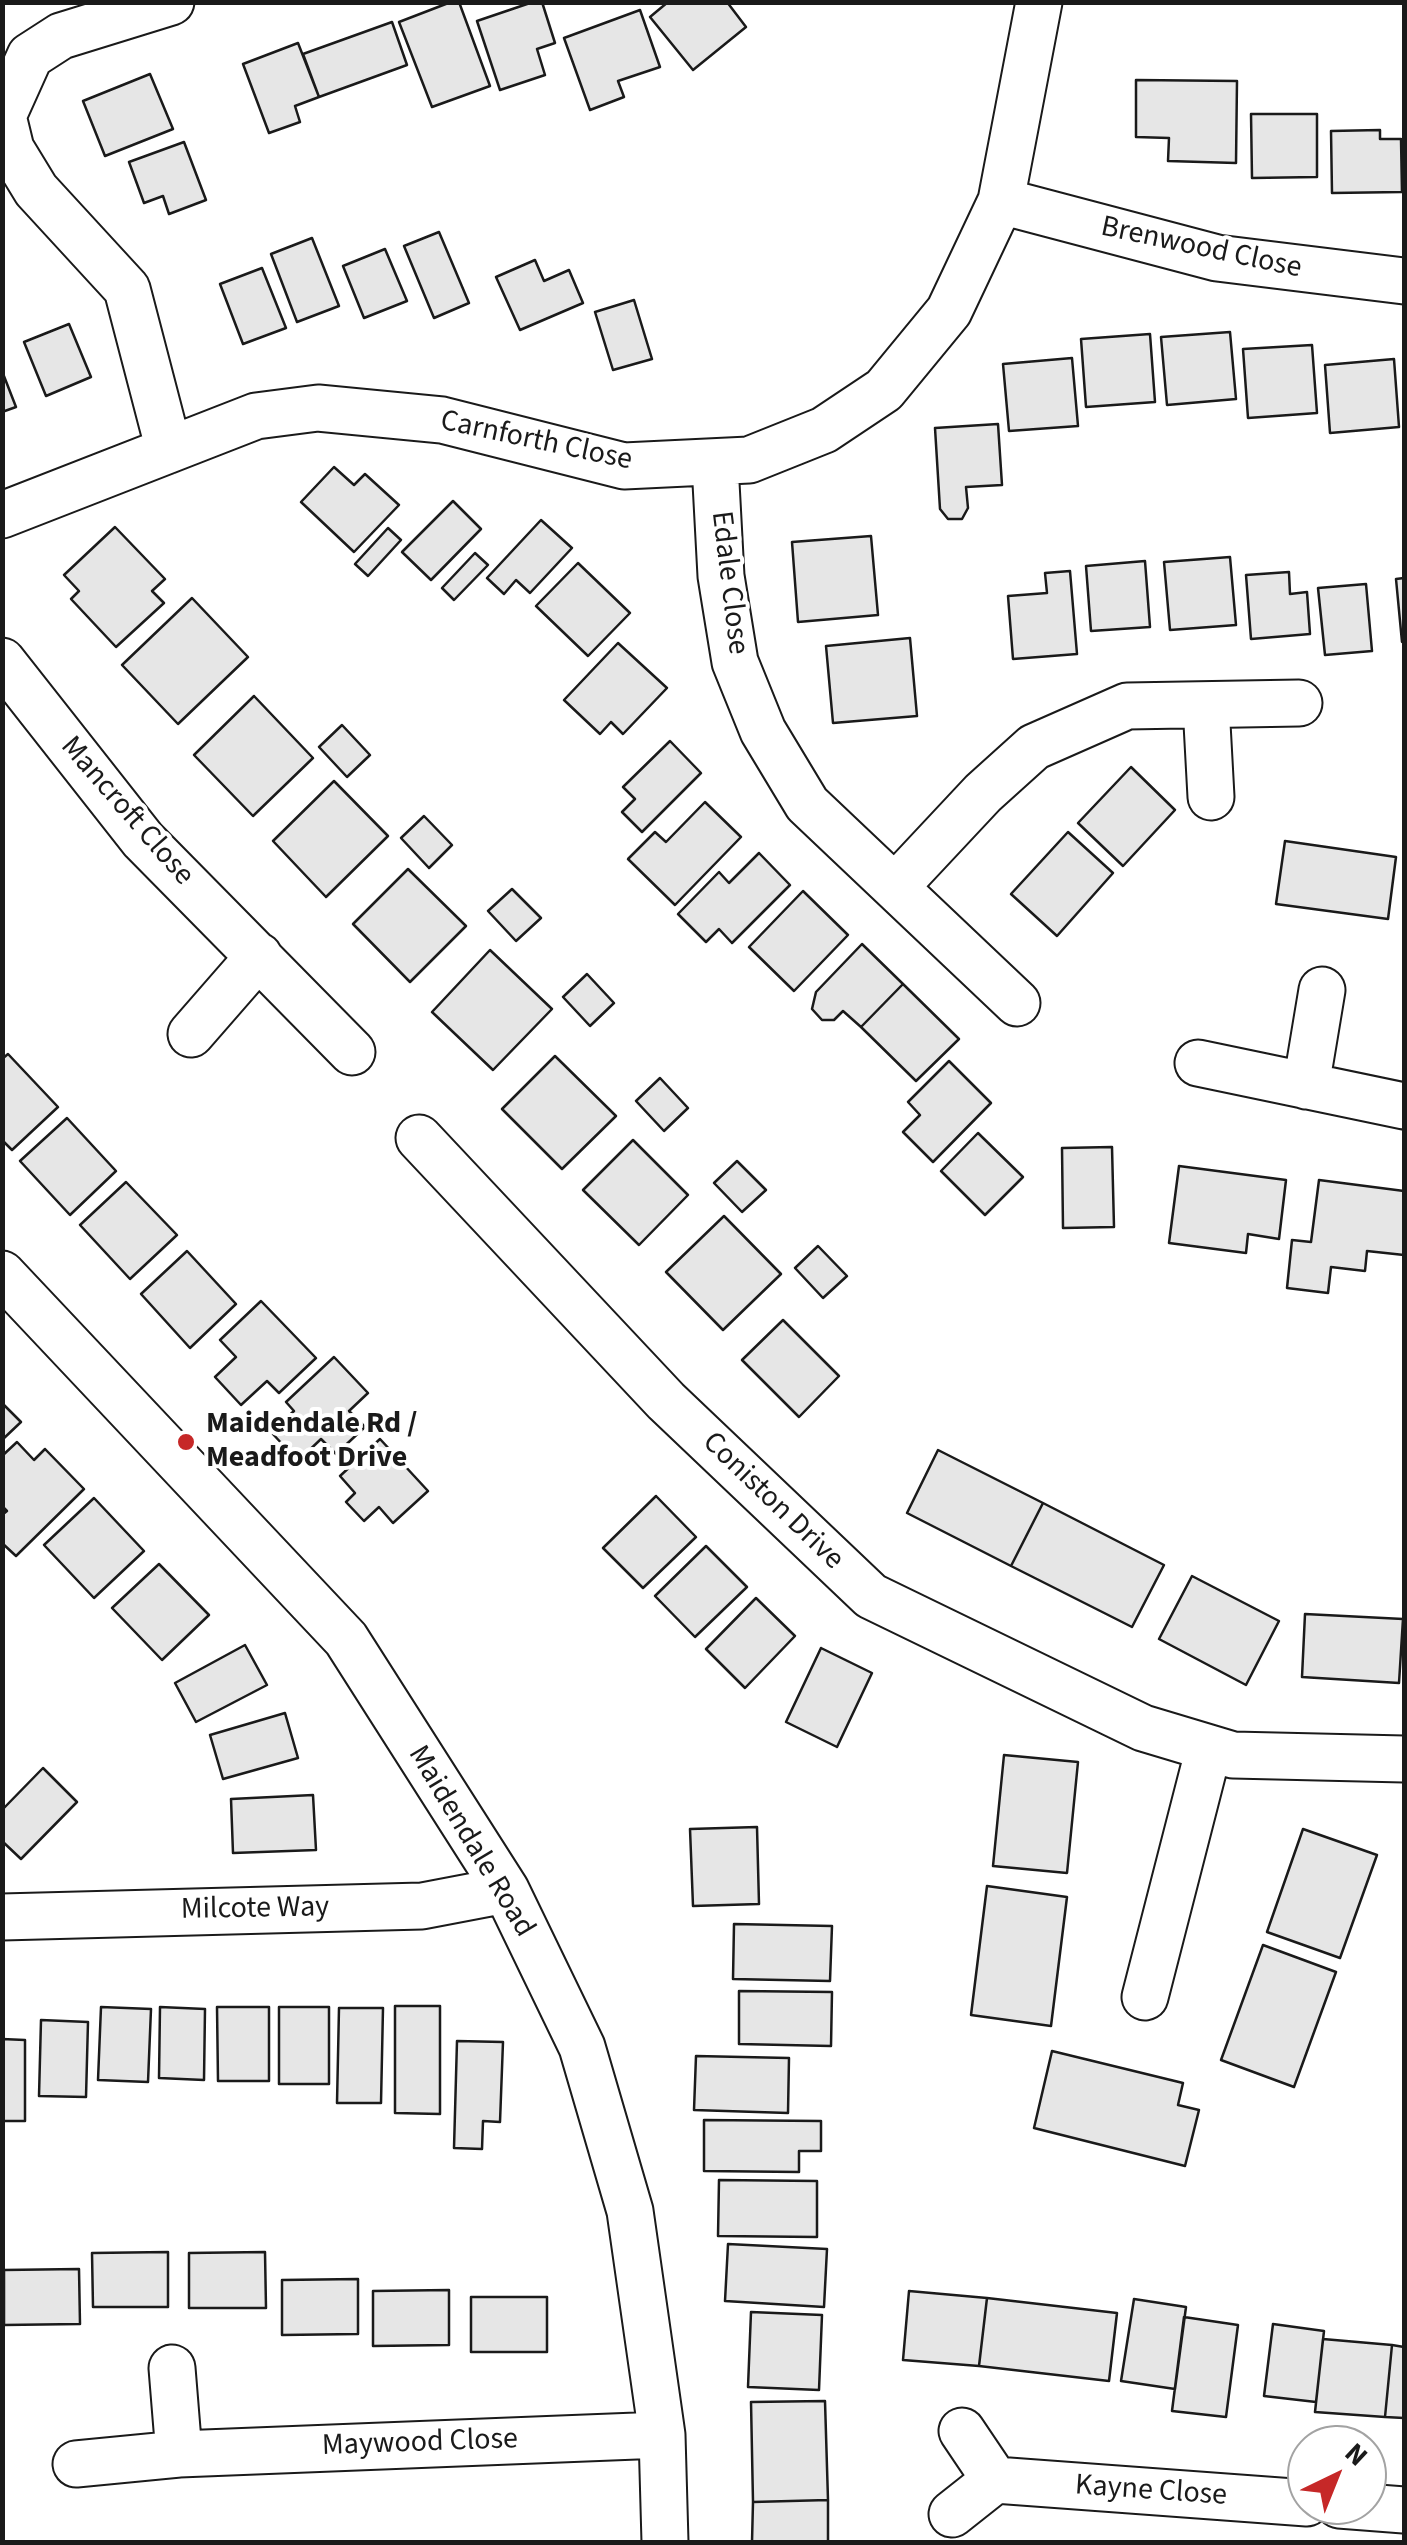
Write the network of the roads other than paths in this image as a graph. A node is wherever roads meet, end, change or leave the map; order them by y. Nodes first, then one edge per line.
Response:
1 (171, 2) edge
2 (1039, 2) edge
3 (3, 116) edge
4 (1001, 201) junction
5 (1404, 281) edge
6 (169, 450) junction
7 (715, 464) junction
8 (2, 515) edge
9 (2, 661) edge
10 (1299, 703) dead end
11 (1206, 705) junction
12 (1211, 798) dead end
13 (895, 887) junction
14 (258, 956) junction
15 (1322, 990) dead end
16 (1017, 1003) dead end
17 (192, 1034) dead end
18 (352, 1052) dead end
19 (1198, 1063) dead end
20 (1306, 1086) junction
21 (1404, 1106) edge
22 (420, 1138) dead end
23 (2, 1274) edge
24 (1209, 1748) junction
25 (1404, 1758) edge
26 (506, 1890) junction
27 (2, 1917) edge
28 (1145, 1997) dead end
29 (172, 2368) dead end
30 (962, 2431) dead end
31 (662, 2435) junction
32 (179, 2454) junction
33 (76, 2464) dead end
34 (995, 2480) junction
35 (1287, 2502) edge
36 (952, 2514) dead end
37 (664, 2542) edge

1 - 3 street
2 - 4 street, Carnforth Close
3 - 6 street
4 - 5 street, Brenwood Close
4 - 7 street, Carnforth Close
6 - 7 street, Carnforth Close
6 - 8 street, Carnforth Close
7 - 13 street, Edale Close
9 - 14 street, Mancroft Close
10 - 11 street
11 - 12 street
11 - 13 street
13 - 16 street, Edale Close
14 - 17 street
14 - 18 street, Mancroft Close
15 - 20 street
19 - 20 street
20 - 21 street
22 - 24 street, Coniston Drive
23 - 26 street, Maidendale Road
24 - 25 street, Coniston Drive
24 - 28 street
26 - 27 street, Milcote Way
26 - 31 street, Maidendale Road
29 - 32 street
30 - 34 street
31 - 32 street, Maywood Close
31 - 37 street, Maidendale Road
32 - 33 street, Maywood Close
34 - 35 street, Kayne Close
34 - 36 street

